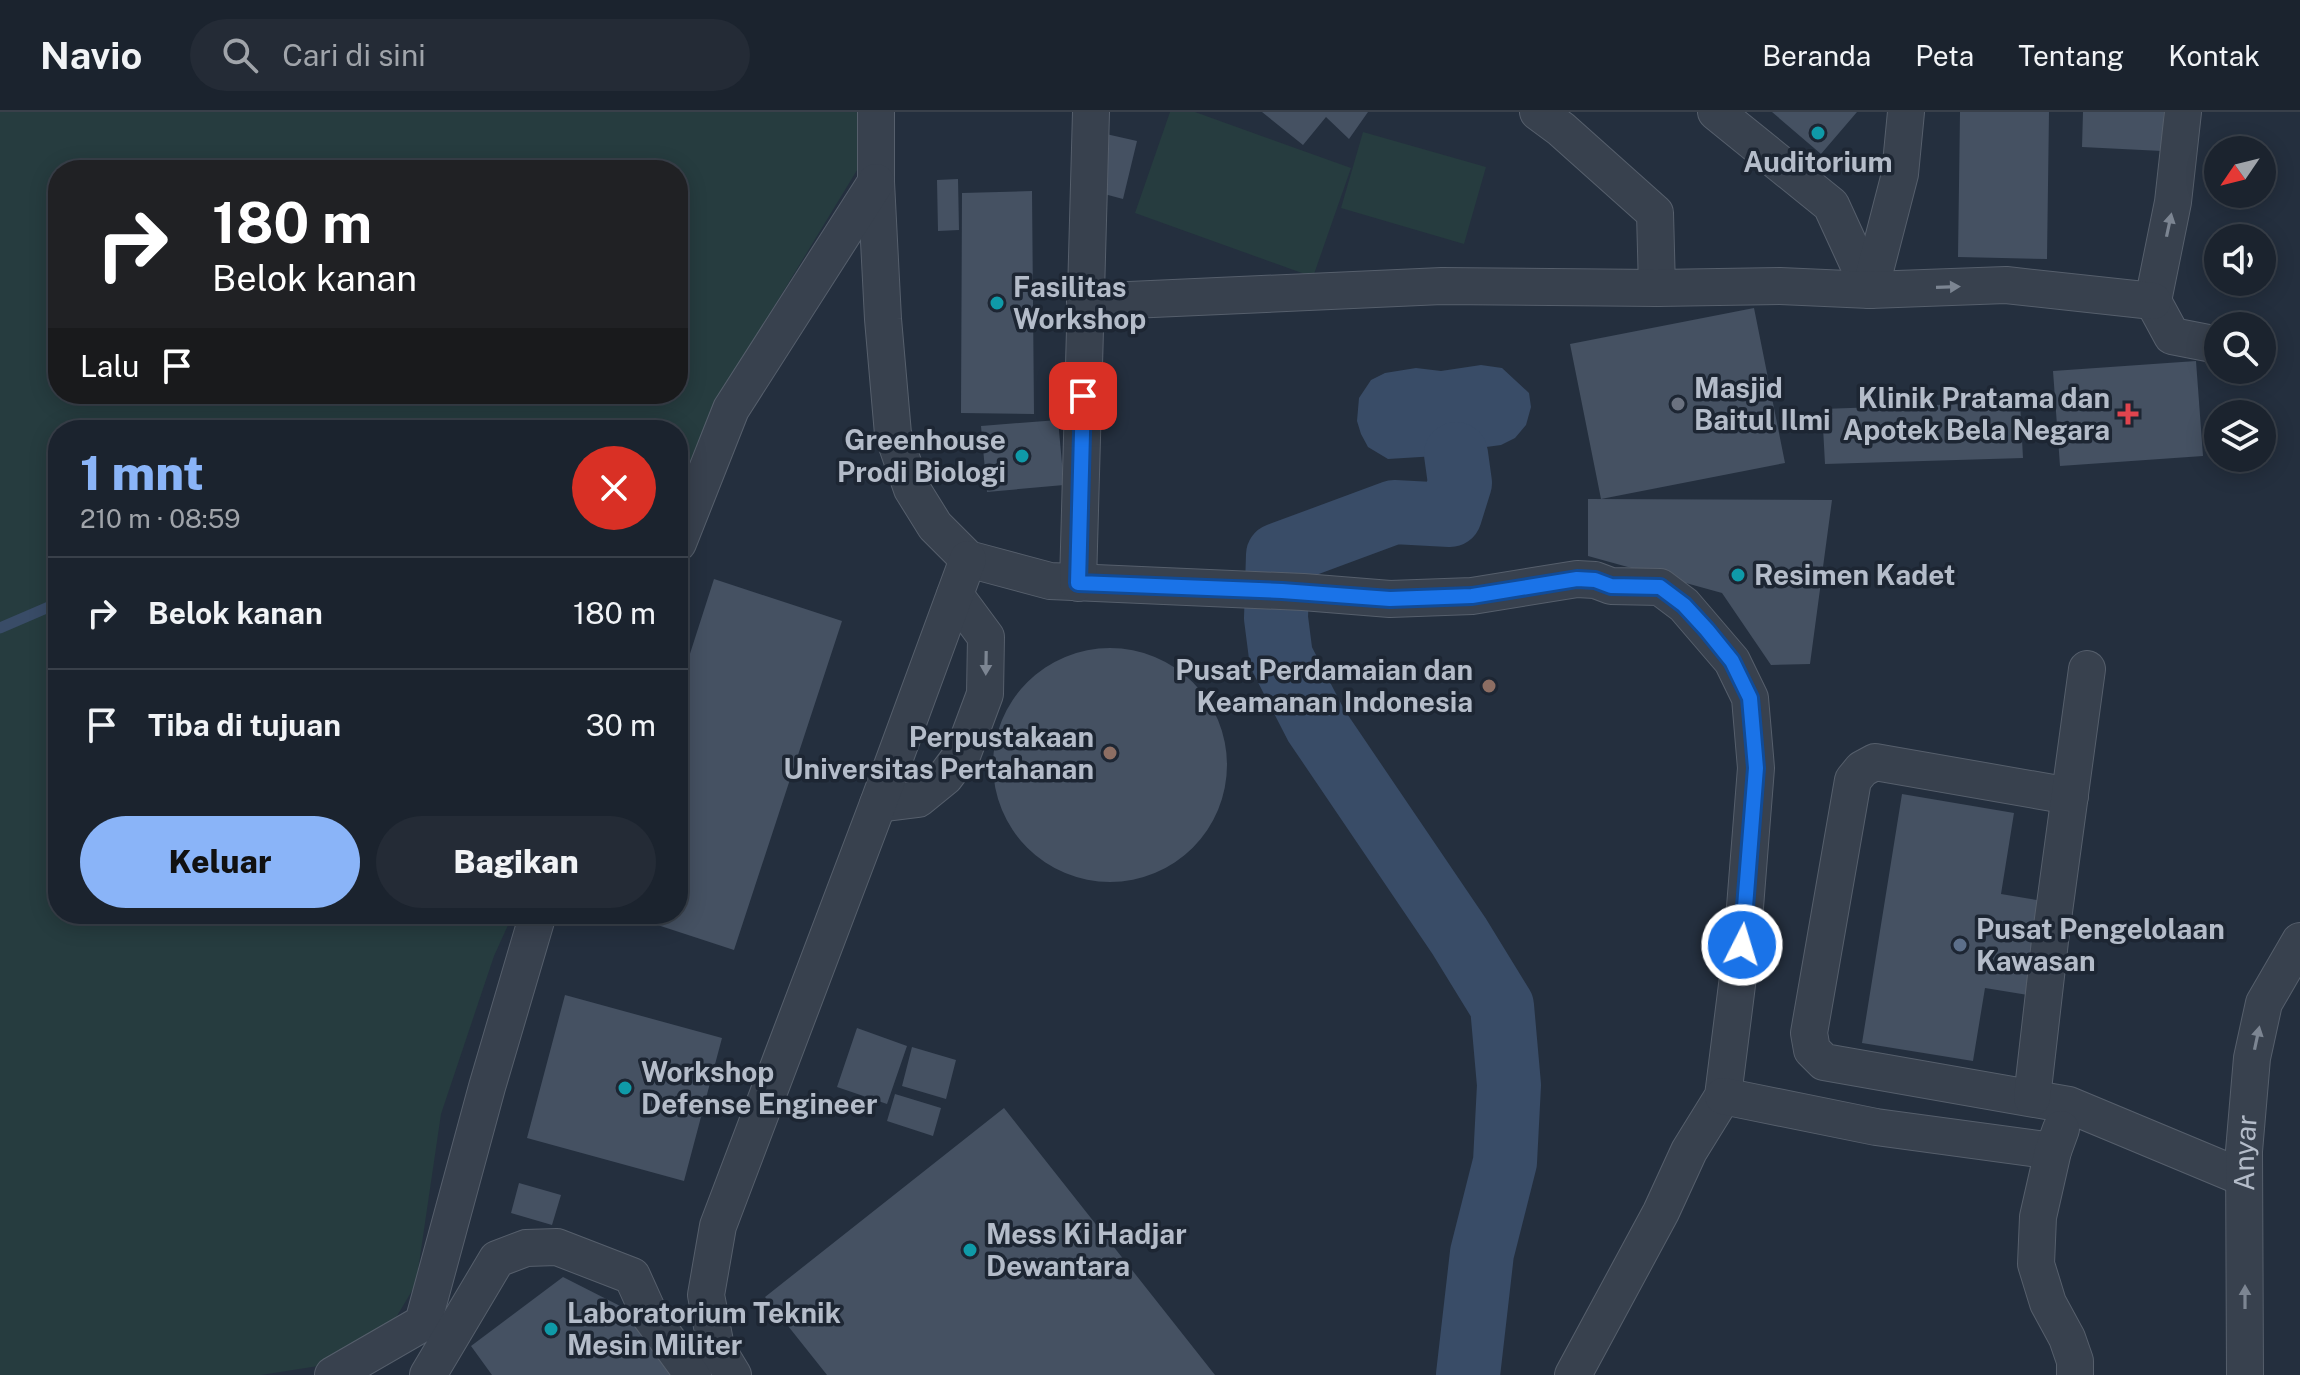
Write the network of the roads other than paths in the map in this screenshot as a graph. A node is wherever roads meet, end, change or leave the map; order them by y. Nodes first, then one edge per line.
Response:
1 (876, 112) edge
2 (1091, 112) edge
3 (1538, 112) edge
4 (1716, 112) edge
5 (1906, 112) edge
6 (2183, 112) edge
7 (876, 182) junction
8 (1657, 288) junction
9 (1870, 290) junction
10 (2153, 301) junction
11 (1085, 302) junction
12 (2204, 342) edge
13 (688, 518) edge
14 (968, 559) junction
15 (1078, 583) junction
16 (955, 595) junction
17 (2087, 669) dead end
18 (2070, 796) junction
19 (878, 804) junction
20 (535, 924) edge
21 (2300, 941) edge
22 (1723, 1096) junction
23 (2032, 1098) junction
24 (2069, 1105) junction
25 (2053, 1151) junction
26 (2244, 1178) junction
27 (333, 1375) edge
28 (428, 1375) edge
29 (693, 1375) edge
30 (733, 1375) edge
31 (1573, 1375) edge
32 (2075, 1375) edge
33 (2245, 1375) edge

1 - 7 street
2 - 11 street
3 - 8 street
4 - 9 street
5 - 9 street
10 -> 6 street
7 - 13 street
7 - 14 street
8 - 9 street
8 - 11 street
9 -> 10 street
10 - 12 street
11 - 15 street
14 - 15 street
14 - 16 street
15 - 22 street
16 - 19 street
16 -> 19 street
17 - 18 street
18 - 23 street
18 - 23 street
19 - 30 street
20 - 27 street
26 -> 21 street, Anyar
22 - 25 street
22 - 31 street
23 - 24 street
24 - 25 street
24 - 26 street
25 - 32 street
33 -> 26 street, Anyar
28 - 29 street

